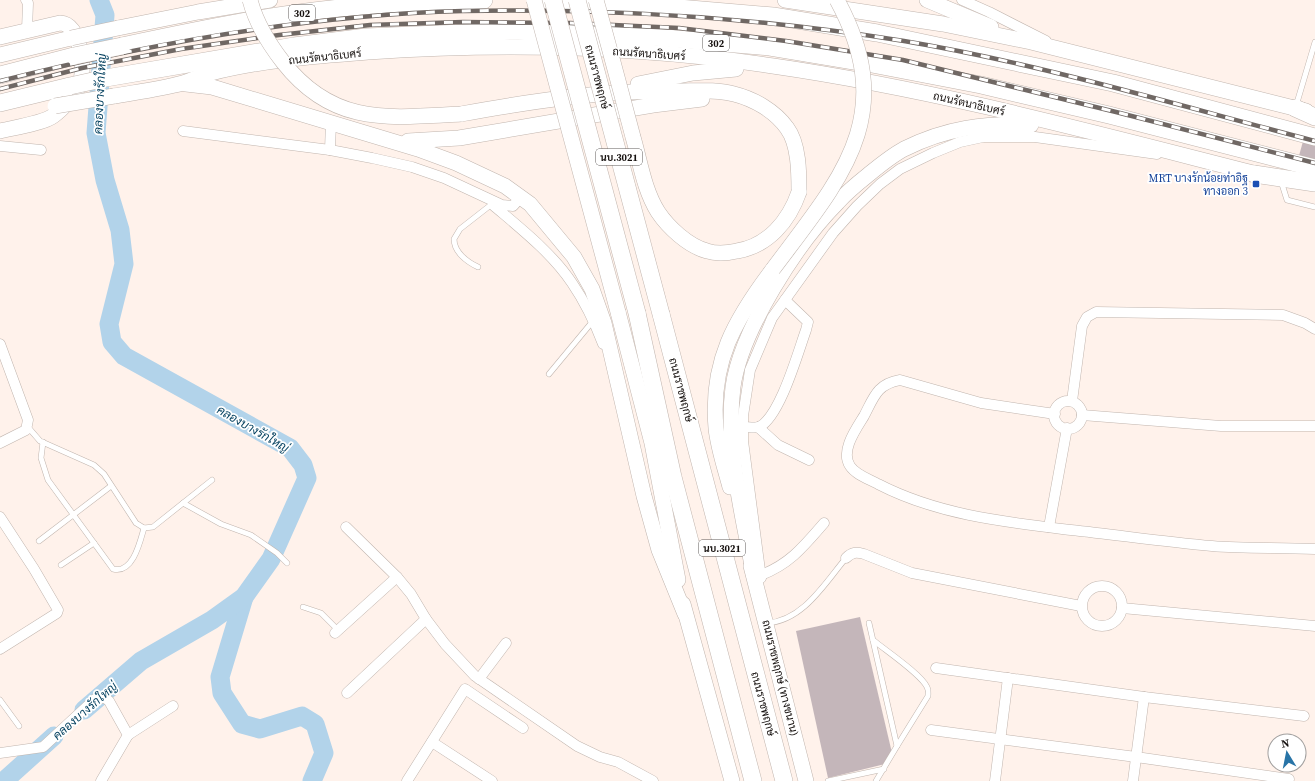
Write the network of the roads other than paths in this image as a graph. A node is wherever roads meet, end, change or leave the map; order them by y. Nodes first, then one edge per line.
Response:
1 (26, 0) edge
2 (195, 0) edge
3 (250, 0) edge
4 (270, 0) edge
5 (484, 0) edge
6 (534, 0) edge
7 (543, 0) edge
8 (553, 0) edge
9 (577, 0) edge
10 (596, 0) edge
11 (786, 0) edge
12 (837, 0) edge
13 (927, 0) edge
14 (962, 0) edge
15 (169, 18) junction
16 (27, 30) junction
17 (0, 37) edge
18 (1031, 42) junction
19 (1315, 42) edge
20 (1063, 50) junction
21 (0, 55) edge
22 (771, 66) junction
23 (0, 75) edge
24 (182, 83) junction
25 (569, 97) junction
26 (0, 103) edge
27 (757, 103) junction
28 (1295, 108) junction
29 (1315, 114) edge
30 (1315, 118) edge
31 (0, 122) edge
32 (331, 122) junction
33 (0, 131) edge
34 (183, 131) dead end
35 (1093, 132) junction
36 (1315, 137) edge
37 (397, 141) junction
38 (0, 146) edge
39 (41, 150) dead end
40 (330, 150) junction
41 (1196, 158) junction
42 (1315, 168) edge
43 (1254, 174) junction
44 (1281, 180) junction
45 (1315, 183) edge
46 (1315, 189) edge
47 (521, 197) junction
48 (489, 201) junction
49 (1315, 207) edge
50 (478, 267) dead end
51 (785, 300) junction
52 (594, 320) junction
53 (1315, 329) edge
54 (0, 344) edge
55 (549, 374) dead end
56 (620, 391) junction
57 (1072, 401) junction
58 (1055, 414) junction
59 (1082, 415) junction
60 (27, 426) junction
61 (1315, 426) edge
62 (743, 427) junction
63 (758, 427) junction
64 (1067, 428) junction
65 (43, 442) junction
66 (0, 443) edge
67 (809, 460) dead end
68 (212, 480) dead end
69 (111, 486) junction
70 (183, 503) junction
71 (74, 514) junction
72 (0, 517) edge
73 (824, 523) dead end
74 (346, 527) dead end
75 (1049, 527) junction
76 (144, 528) junction
77 (39, 541) dead end
78 (94, 543) junction
79 (1315, 549) edge
80 (846, 558) joint
81 (287, 563) dead end
82 (61, 565) dead end
83 (757, 575) junction
84 (397, 577) junction
85 (1081, 606) junction
86 (303, 607) dead end
87 (1122, 608) junction
88 (685, 614) junction
89 (426, 619) junction
90 (766, 623) junction
91 (869, 623) dead end
92 (1315, 626) edge
93 (336, 632) joint
94 (872, 640) junction
95 (506, 644) dead end
96 (0, 649) edge
97 (936, 668) dead end
98 (477, 678) junction
99 (1008, 678) junction
100 (465, 689) junction
101 (347, 693) dead end
102 (1144, 697) junction
103 (0, 700) edge
104 (173, 706) dead end
105 (1304, 716) dead end
106 (19, 726) dead end
107 (523, 728) dead end
108 (931, 730) dead end
109 (128, 735) junction
110 (1000, 740) junction
111 (432, 742) junction
112 (897, 746) junction
113 (2, 753) edge
114 (1136, 757) junction
115 (884, 769) junction
116 (1289, 779) dead end
117 (101, 781) edge
118 (407, 781) edge
119 (492, 781) edge
120 (653, 781) edge
121 (732, 781) edge
122 (753, 781) edge
123 (784, 781) edge
124 (806, 781) edge
125 (828, 781) edge
126 (876, 781) edge
127 (995, 781) edge
128 (1133, 781) edge

1 - 16 street
2 - 15 main road
3 - 25 main road, bridge
4 - 15 main road
5 - 23 main road, 302, bridge
6 - 88 main road, bridge
7 - 36 main road
8 - 122 main road, ถนนราชพฤกษ์ / นบ.3021, bridge
9 - 123 main road, ถนนราชพฤกษ์ / นบ.3021, bridge
10 - 27 main road, bridge
11 - 18 main road
12 - 83 main road, bridge
13 - 18 main road
14 - 20 street
15 - 21 main road, bridge
16 - 17 main road
16 - 33 main road
18 - 20 main road
19 - 28 lane
20 - 28 main road
22 - 24 main road, ถนนรัตนาธิเบศร์ / 302
22 - 25 main road
22 - 35 main road, ถนนรัตนาธิเบศร์ / 302
24 - 31 main road, ถนนรัตนาธิเบศร์ / 302, bridge
24 - 32 main road
25 - 27 main road
26 - 42 main road, ถนนรัตนาธิเบศร์ / 302, bridge
27 - 37 main road
28 - 29 main road
28 - 30 main road
32 - 37 main road
32 - 40 street
34 - 40 street
35 - 41 main road, ถนนรัตนาธิเบศร์ / 302
35 - 83 main road
37 - 47 main road
38 - 39 street
40 - 48 street
41 - 43 main road, ถนนรัตนาธิเบศร์ / 302
41 - 51 street
43 - 44 main road, ถนนรัตนาธิเบศร์ / 302
43 - 45 main road
44 - 46 main road, ถนนรัตนาธิเบศร์ / 302
44 - 49 lane
47 - 48 street
47 - 56 main road
48 - 50 lane
48 - 52 street
51 - 62 street
51 - 63 street
52 - 55 lane
52 - 56 street
53 - 57 street
54 - 60 street
56 - 88 main road
57 - 58 street
57 - 59 street
58 - 64 street
58 - 75 street
59 - 61 street
59 - 64 street
60 - 65 lane
60 - 66 street
62 - 63 street
62 - 83 street
63 - 67 street
64 - 75 street
65 - 69 lane
65 - 71 lane
68 - 70 lane
69 - 71 lane
69 - 76 lane
70 - 76 lane
70 - 81 lane
71 - 77 lane
71 - 78 lane
72 - 96 street
73 - 83 street
74 - 84 street
75 - 79 street
76 - 78 lane
78 - 82 lane
80 - 85 street
80 - 90 lane
83 - 90 main road, ถนนราชพฤกษ์ (ทางขนาน)
84 - 89 street
84 - 93 street
85 - 87 street
85 - 87 street
86 - 93 lane
87 - 92 street
88 - 121 main road
89 - 98 street
89 - 101 street
90 - 124 main road, ถนนราชพฤกษ์ (ทางขนาน)
91 - 94 lane
94 - 112 lane
94 - 112 lane
95 - 98 street
97 - 99 street
98 - 100 street
98 - 120 street
99 - 102 street
99 - 110 street
100 - 107 street
100 - 111 street
102 - 105 street
102 - 114 street
103 - 106 lane
104 - 109 street
108 - 110 street
109 - 113 street
109 - 117 street
110 - 114 street
110 - 127 street
111 - 118 street
111 - 119 street
112 - 115 lane
114 - 116 street
114 - 128 street
115 - 125 lane
115 - 126 lane

